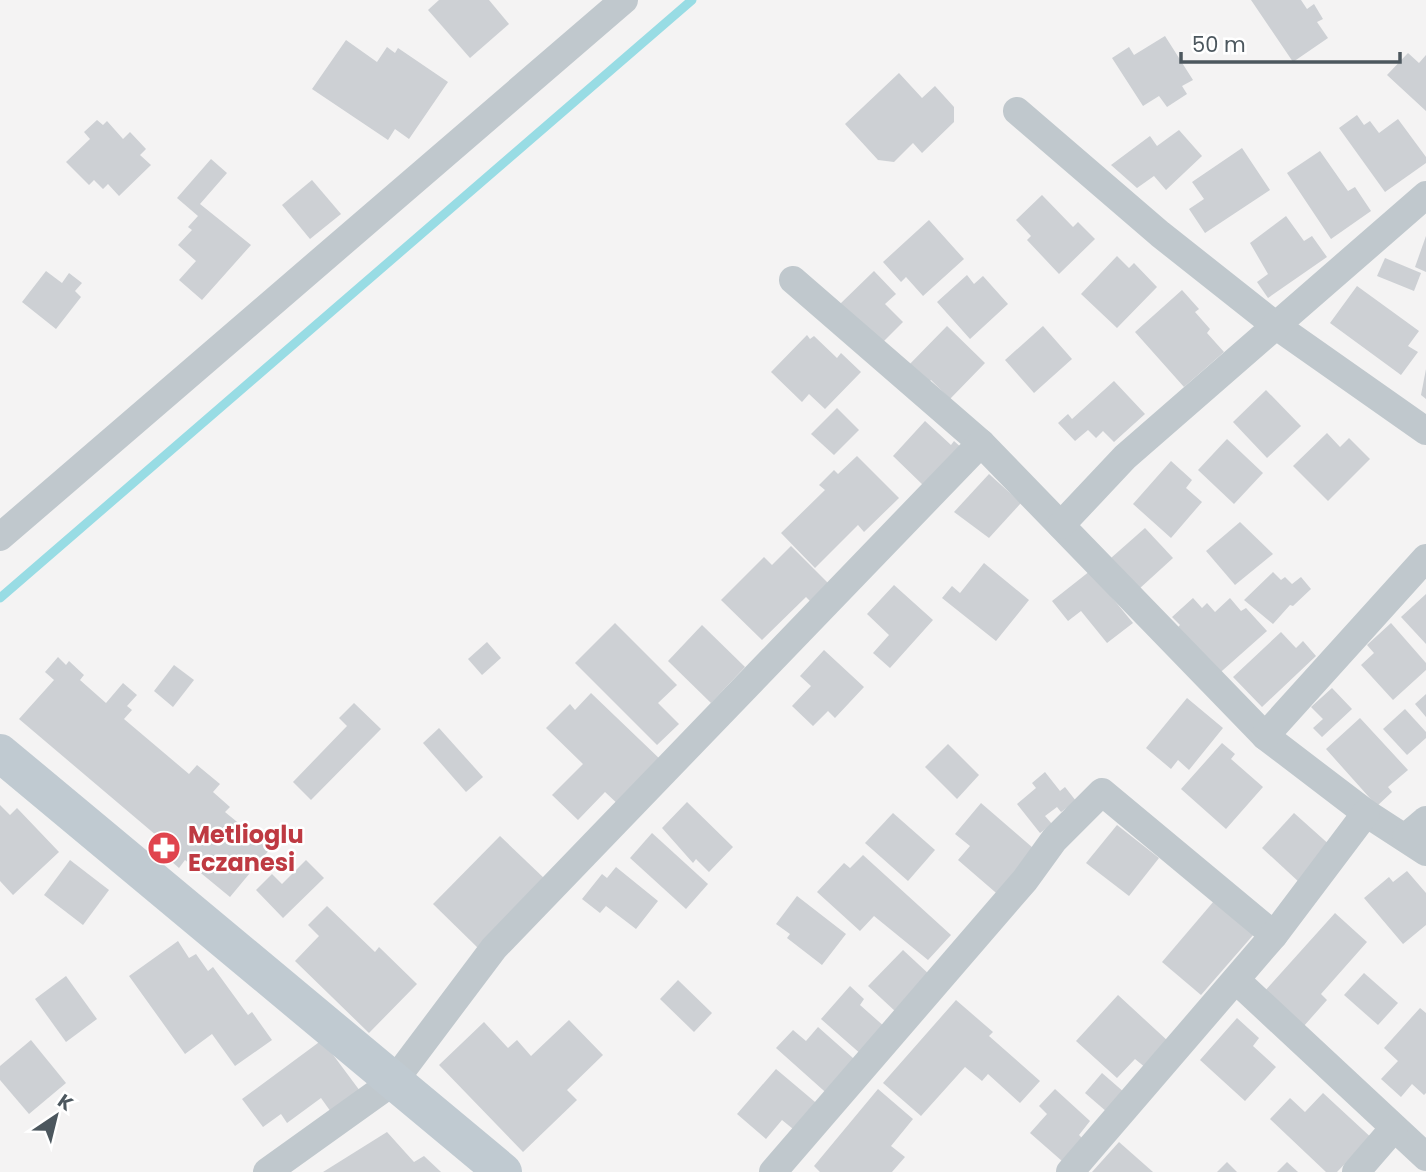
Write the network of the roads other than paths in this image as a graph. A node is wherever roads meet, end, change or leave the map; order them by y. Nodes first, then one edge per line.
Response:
1 (624, 0) edge
2 (1017, 111) dead end
3 (1426, 195) edge
4 (793, 281) dead end
5 (1275, 325) junction
6 (1426, 431) edge
7 (981, 443) junction
8 (1061, 525) junction
9 (0, 537) edge
10 (1426, 558) edge
11 (1265, 736) junction
12 (0, 752) edge
13 (1366, 813) junction
14 (1420, 836) edge
15 (1274, 935) junction
16 (1236, 980) junction
17 (394, 1081) junction
18 (1394, 1128) junction
19 (1426, 1157) edge
20 (267, 1172) edge
21 (503, 1172) edge
22 (773, 1172) edge
23 (1070, 1172) edge
24 (1356, 1172) edge

1 - 9 street
2 - 5 street
3 - 5 street
4 - 7 street
5 - 6 street
5 - 8 street
7 - 8 street
7 - 17 street
8 - 11 street
10 - 11 street
11 - 13 street
12 - 17 street
13 - 14 street
13 - 15 street
15 - 16 street
15 - 22 street
16 - 18 street
16 - 23 street
17 - 20 street
17 - 21 street
18 - 19 street
18 - 24 street

